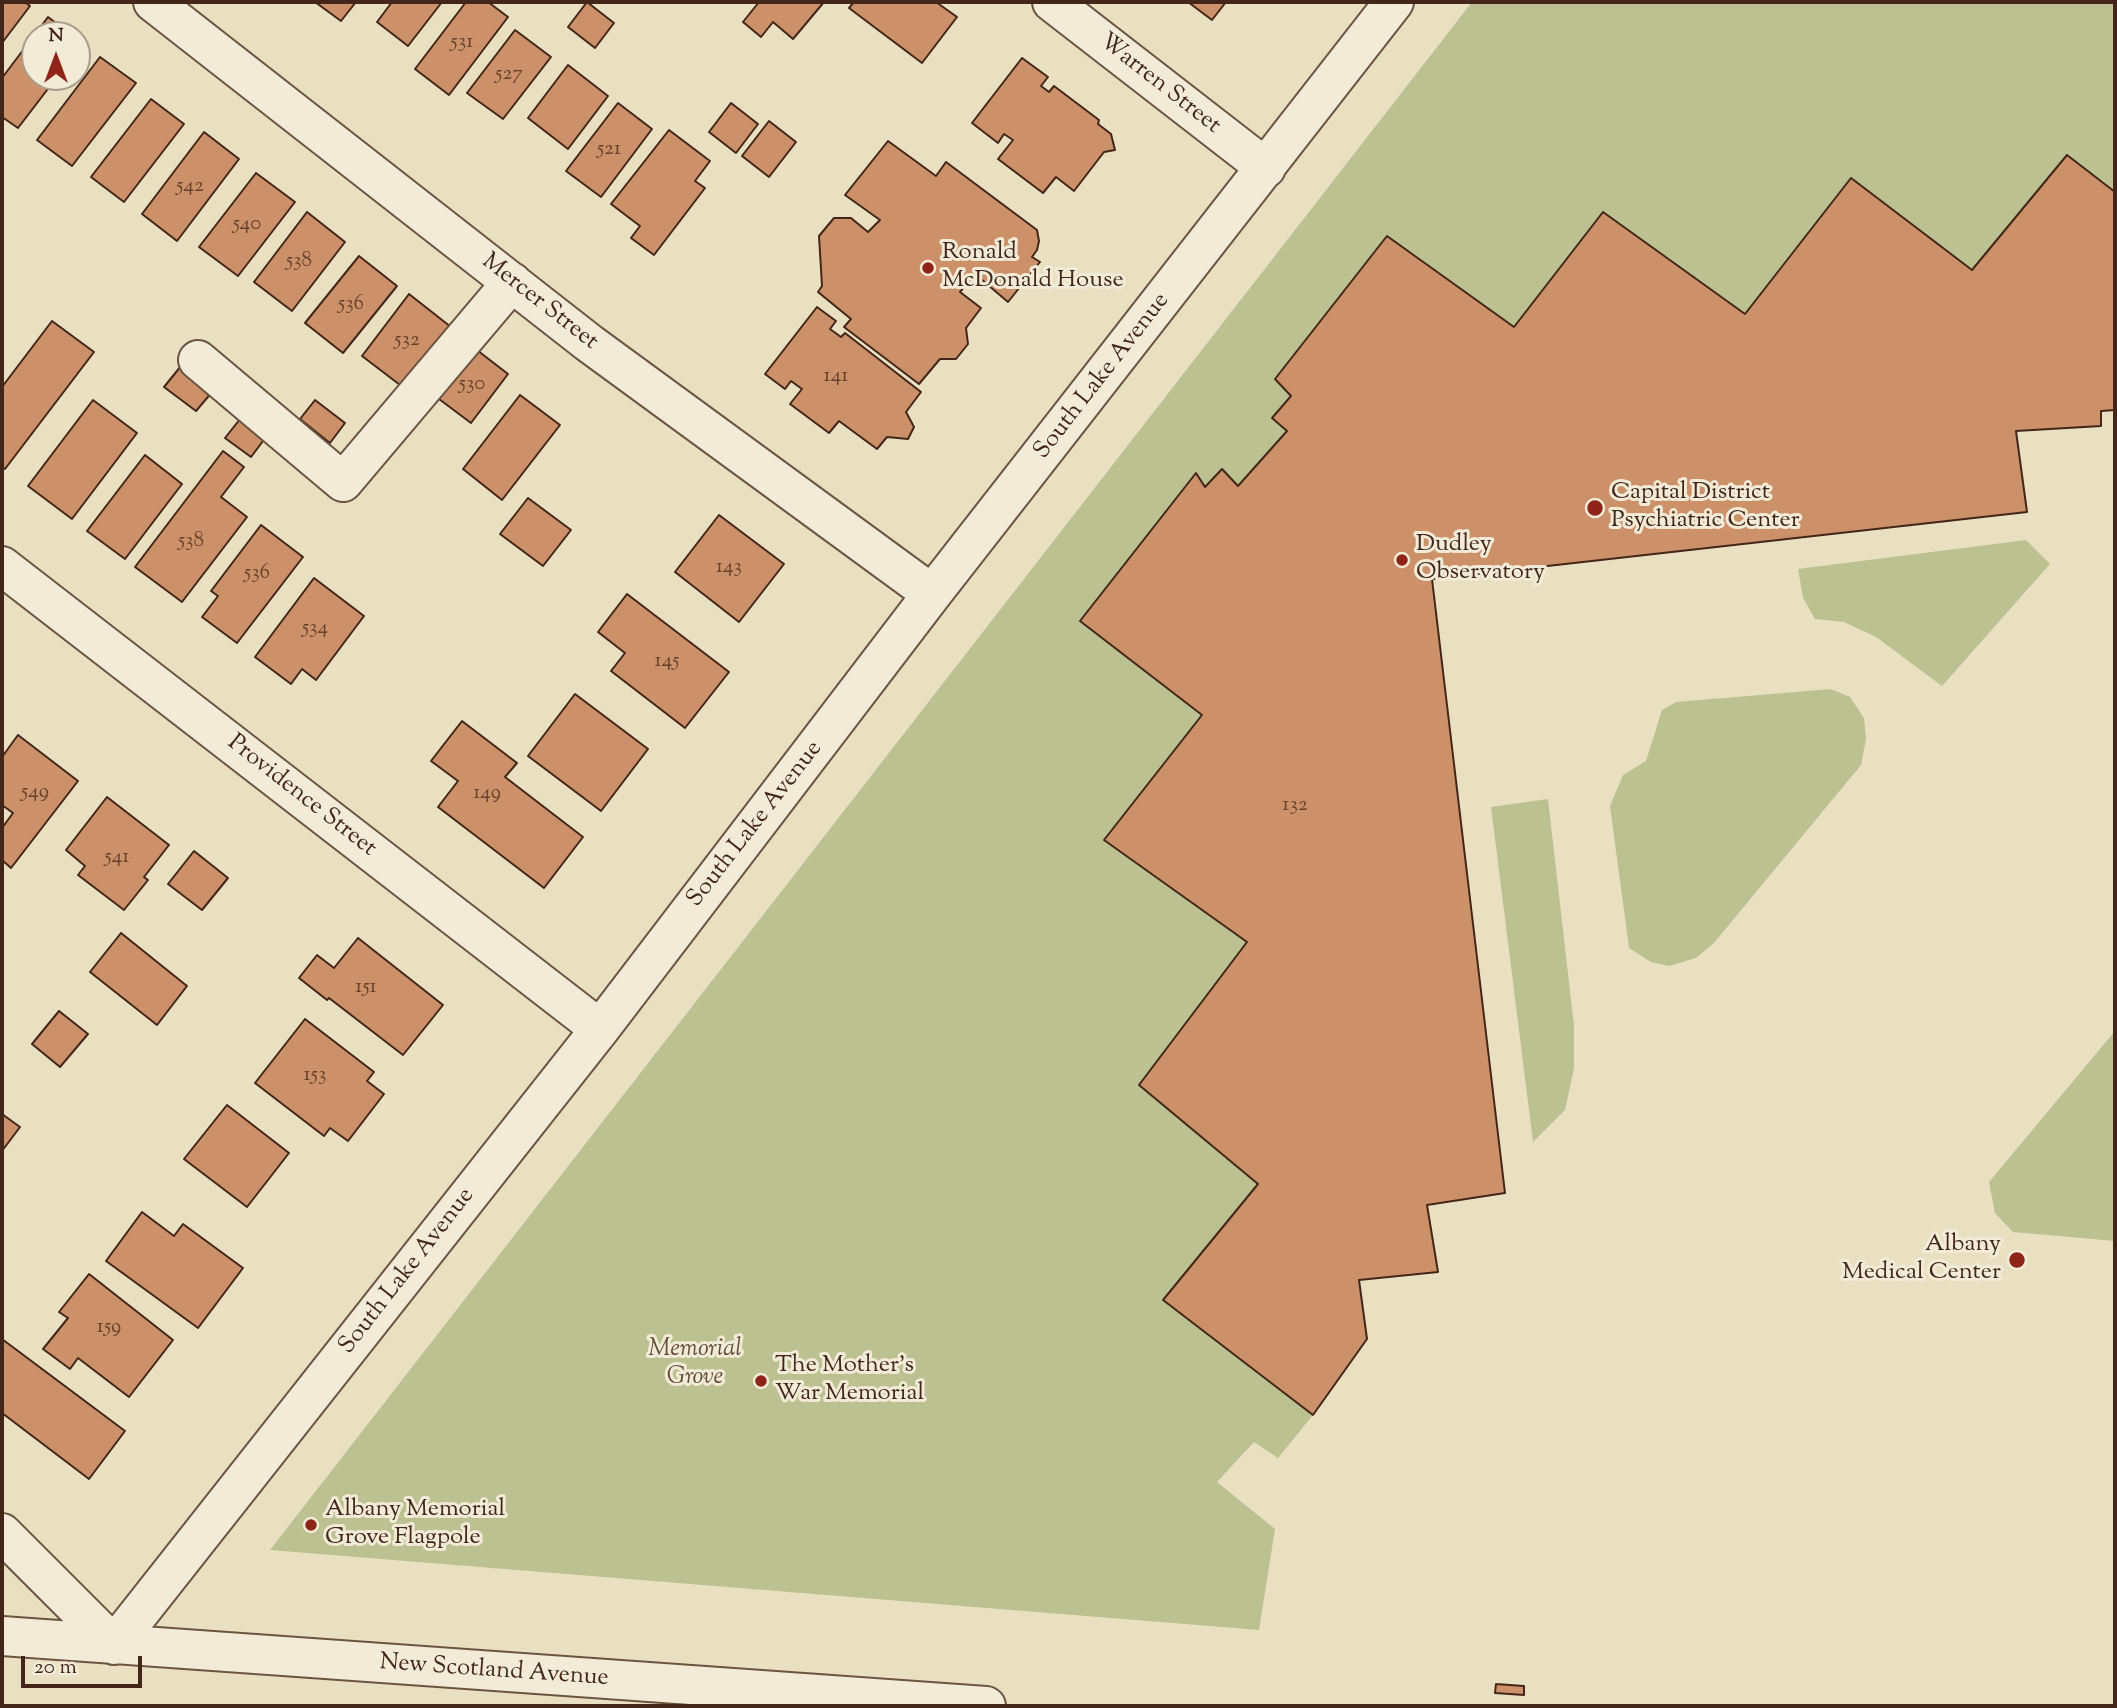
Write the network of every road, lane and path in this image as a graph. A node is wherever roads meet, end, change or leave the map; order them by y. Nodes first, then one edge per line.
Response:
1 (153, 2) edge
2 (1052, 2) edge
3 (1394, 2) edge
4 (1266, 168) junction
5 (512, 282) junction
6 (198, 360) dead end
7 (2, 566) edge
8 (932, 594) junction
9 (600, 1028) junction
10 (2, 1533) edge
11 (2, 1636) edge
12 (114, 1645) junction
13 (551, 1691) edge
14 (986, 1706) edge

1 - 5 street, Mercer Street
2 - 4 street, Warren Street
3 - 4 street, South Lake Avenue
4 - 8 street, South Lake Avenue
5 - 6 street
5 - 8 street, Mercer Street
7 - 9 street, Providence Street
8 - 9 street, South Lake Avenue
9 - 12 street, South Lake Avenue
10 - 12 street
11 - 12 street, New Scotland Avenue
12 - 13 street, New Scotland Avenue
13 - 14 street, New Scotland Avenue

